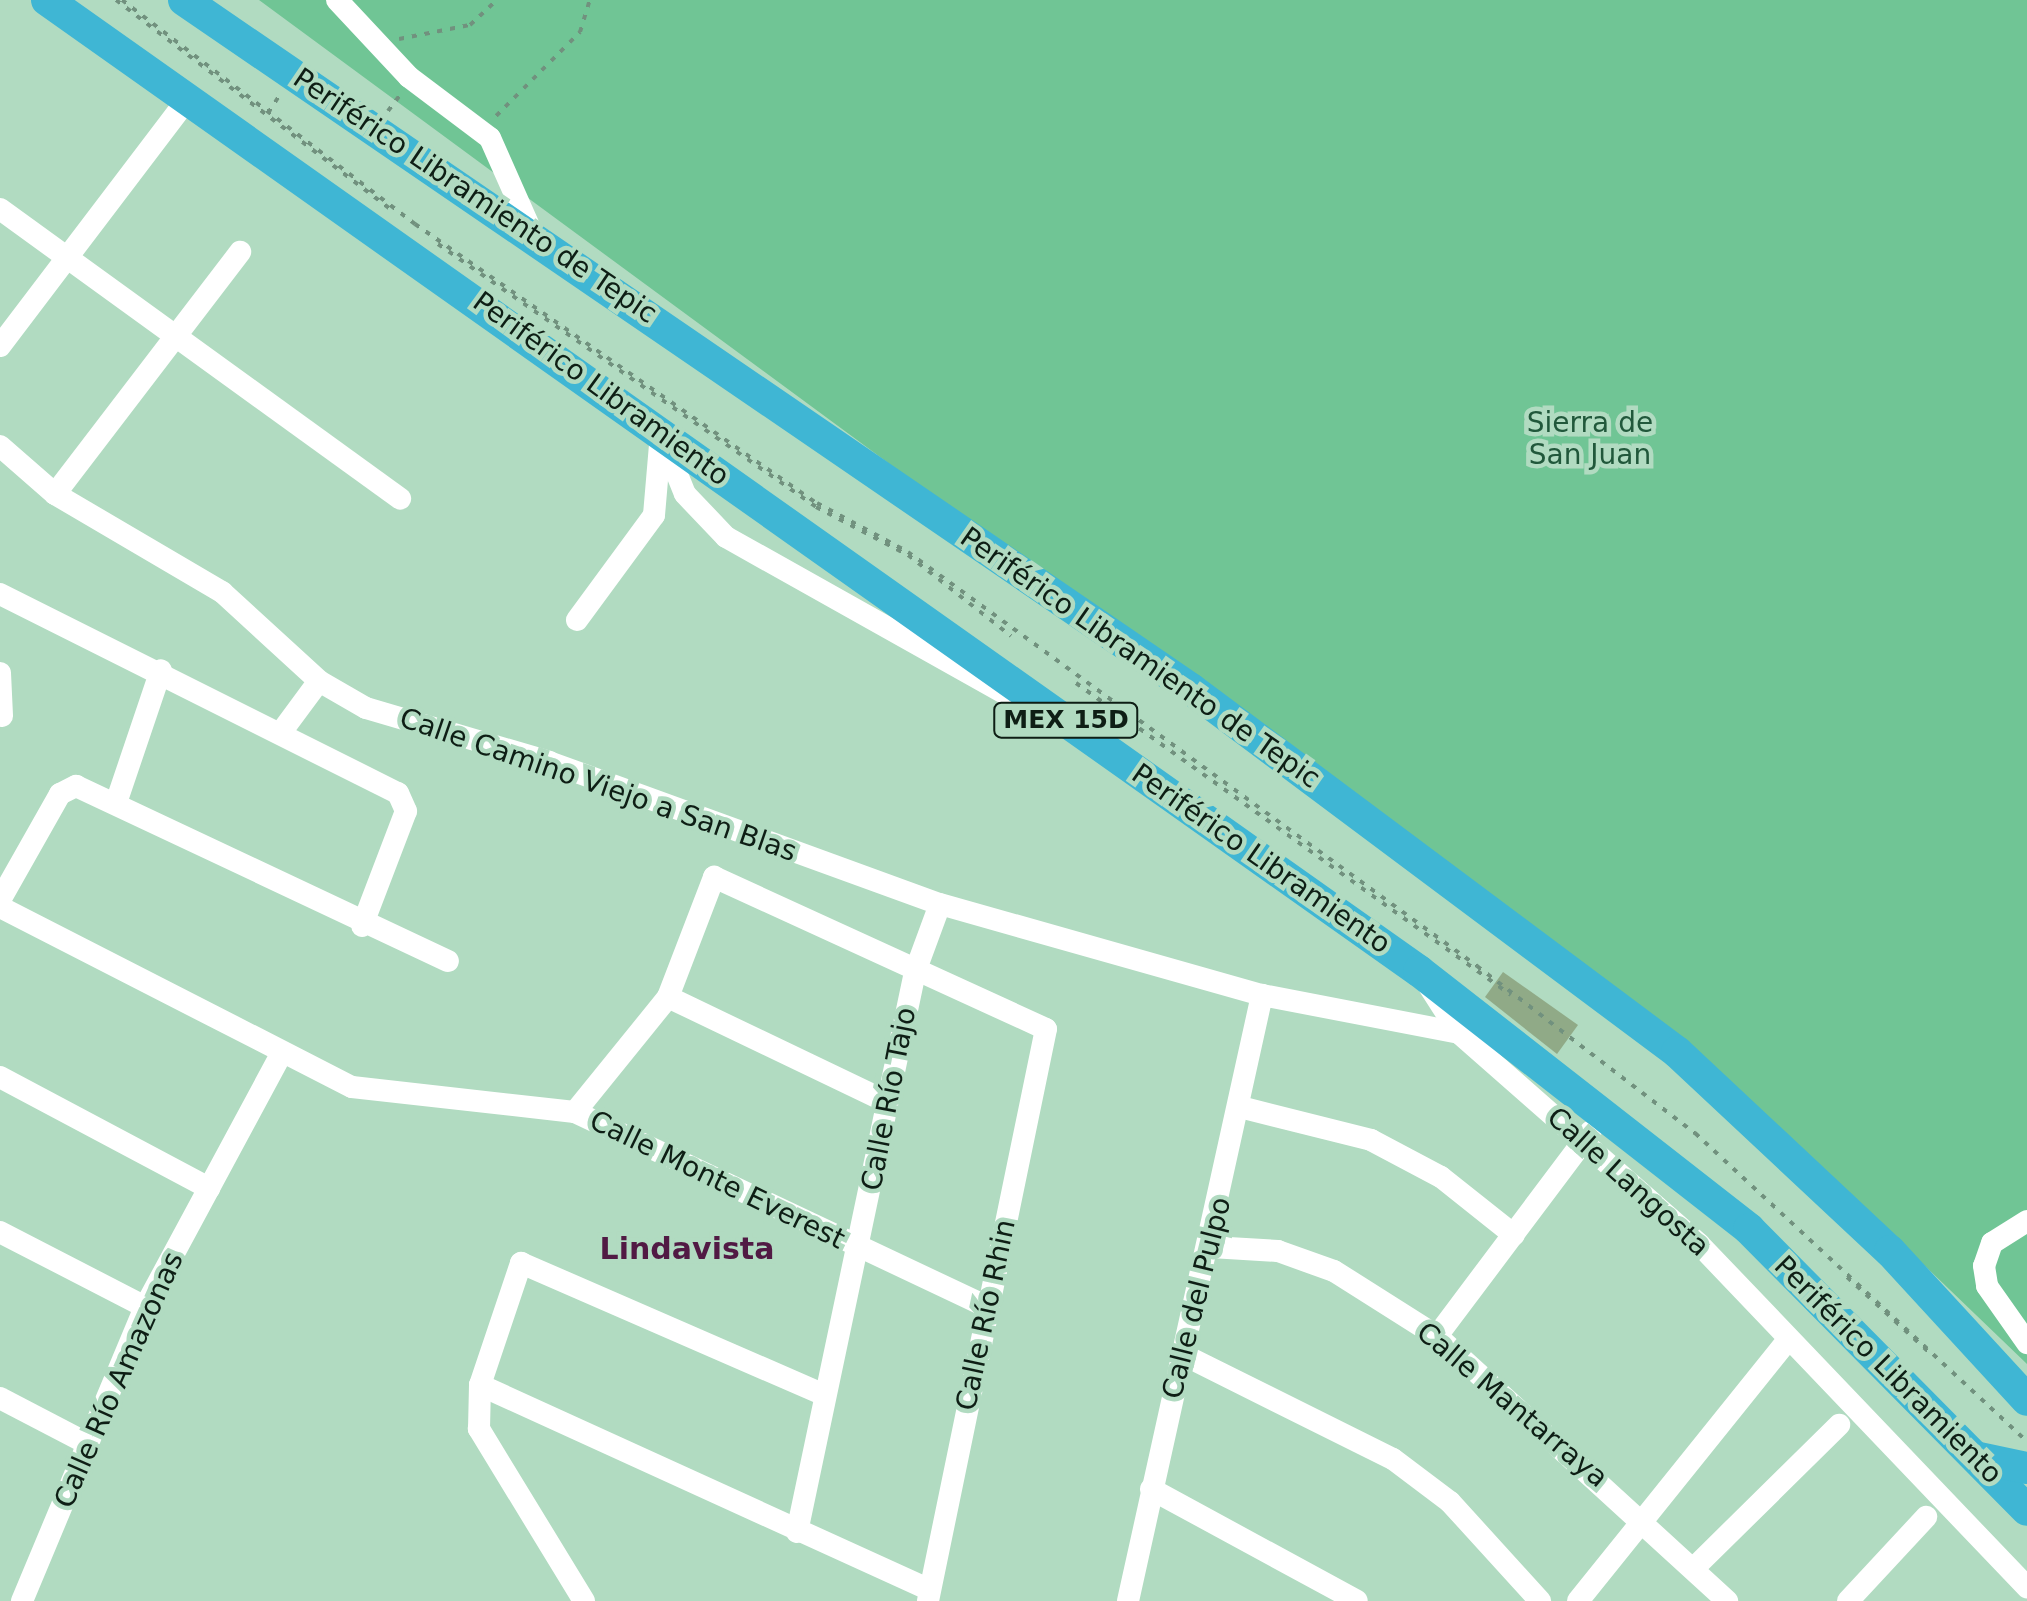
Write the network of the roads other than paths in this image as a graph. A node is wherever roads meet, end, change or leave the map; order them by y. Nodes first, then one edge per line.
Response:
1 (47, 0) edge
2 (184, 0) edge
3 (337, 0) edge
4 (188, 98) junction
5 (0, 209) edge
6 (533, 234) junction
7 (240, 252) dead end
8 (68, 257) junction
9 (176, 335) junction
10 (0, 346) edge
11 (660, 434) junction
12 (0, 446) edge
13 (55, 494) junction
14 (400, 499) dead end
15 (0, 594) edge
16 (577, 620) dead end
17 (161, 670) junction
18 (0, 673) edge
19 (319, 681) junction
20 (2, 716) edge
21 (1063, 718) junction
22 (282, 731) junction
23 (116, 803) junction
24 (0, 904) edge
25 (940, 904) junction
26 (362, 926) junction
27 (448, 961) dead end
28 (1418, 971) junction
29 (915, 972) junction
30 (1262, 995) junction
31 (668, 997) junction
32 (1459, 1033) junction
33 (280, 1056) junction
34 (0, 1077) edge
35 (888, 1102) junction
36 (1240, 1107) junction
37 (575, 1112) junction
38 (1604, 1113) junction
39 (1584, 1140) junction
40 (209, 1188) junction
41 (2027, 1220) edge
42 (0, 1232) edge
43 (1514, 1236) junction
44 (1211, 1246) junction
45 (859, 1248) junction
46 (986, 1306) junction
47 (145, 1307) junction
48 (1437, 1336) junction
49 (1788, 1340) junction
50 (2027, 1342) edge
51 (1184, 1354) junction
52 (480, 1386) junction
53 (825, 1395) junction
54 (0, 1398) edge
55 (2027, 1400) edge
56 (1839, 1425) dead end
57 (88, 1444) junction
58 (1970, 1456) junction
59 (2027, 1468) edge
60 (1151, 1489) junction
61 (2027, 1510) edge
62 (1640, 1516) junction
63 (1926, 1518) dead end
64 (797, 1532) junction
65 (1694, 1568) junction
66 (2027, 1587) edge
67 (929, 1596) edge
68 (22, 1601) edge
69 (584, 1601) edge
70 (1128, 1601) edge
71 (1357, 1601) edge
72 (1540, 1601) edge
73 (1578, 1601) edge
74 (1727, 1601) edge
75 (1848, 1601) edge

1 - 4 highway, Periférico Libramiento / MEX 15D
2 - 6 highway, Periférico Libramiento de Tepic / MEX 15D
3 - 6 street
4 - 8 street
4 - 11 highway, Periférico Libramiento / MEX 15D
5 - 8 street
6 - 55 highway, Periférico Libramiento de Tepic / MEX 15D
7 - 9 street
8 - 9 street
8 - 10 street
9 - 13 street
9 - 14 street
11 - 16 street
11 - 21 highway, Periférico Libramiento / MEX 15D
11 - 21 street
12 - 13 street, Calle Camino Viejo a San Blas
13 - 19 street, Calle Camino Viejo a San Blas
15 - 17 street
17 - 22 street
17 - 23 street
18 - 20 street
19 - 22 street
19 - 25 street, Calle Camino Viejo a San Blas
21 - 28 highway, Periférico Libramiento / MEX 15D
22 - 26 street
23 - 24 street
23 - 26 street
24 - 33 street, Calle Monte Everest
25 - 29 street, Calle Río Tajo
25 - 30 street, Calle Camino Viejo a San Blas
26 - 27 street
28 - 32 street, Calle Langosta
28 - 38 highway, Periférico Libramiento / MEX 15D
29 - 31 street
29 - 35 street, Calle Río Tajo
29 - 46 street, Calle Río Rhin
30 - 32 street, Calle Langosta
30 - 36 street, Calle del Pulpo
31 - 35 street
31 - 37 street
32 - 39 street, Calle Langosta
33 - 37 street, Calle Monte Everest
33 - 40 street, Calle Río Amazonas
34 - 40 street
35 - 45 street, Calle Río Tajo
36 - 43 street
36 - 44 street, Calle del Pulpo
37 - 45 street, Calle Monte Everest
38 - 39 street
38 - 58 highway, Periférico Libramiento / MEX 15D
39 - 43 street
39 - 49 street, Calle Langosta
40 - 47 street, Calle Río Amazonas
41 - 50 street
42 - 47 street
43 - 48 street
44 - 48 street, Calle Mantarraya
44 - 51 street, Calle del Pulpo
45 - 46 street, Calle Monte Everest
45 - 53 street, Calle Río Tajo
46 - 67 street, Calle Río Rhin
47 - 57 street, Calle Río Amazonas
48 - 62 street, Calle Mantarraya
49 - 62 street
49 - 66 street, Calle Langosta
51 - 60 street, Calle del Pulpo
51 - 72 street
52 - 53 street
52 - 64 street
52 - 69 street
53 - 64 street, Calle Río Tajo
54 - 57 street
56 - 65 street
57 - 68 street, Calle Río Amazonas
58 - 59 highway
58 - 61 highway, Periférico Libramiento / MEX 15D
60 - 70 street, Calle del Pulpo
60 - 71 street
62 - 65 street, Calle Mantarraya
62 - 73 street
63 - 75 street
64 - 67 street
65 - 74 street, Calle Mantarraya

